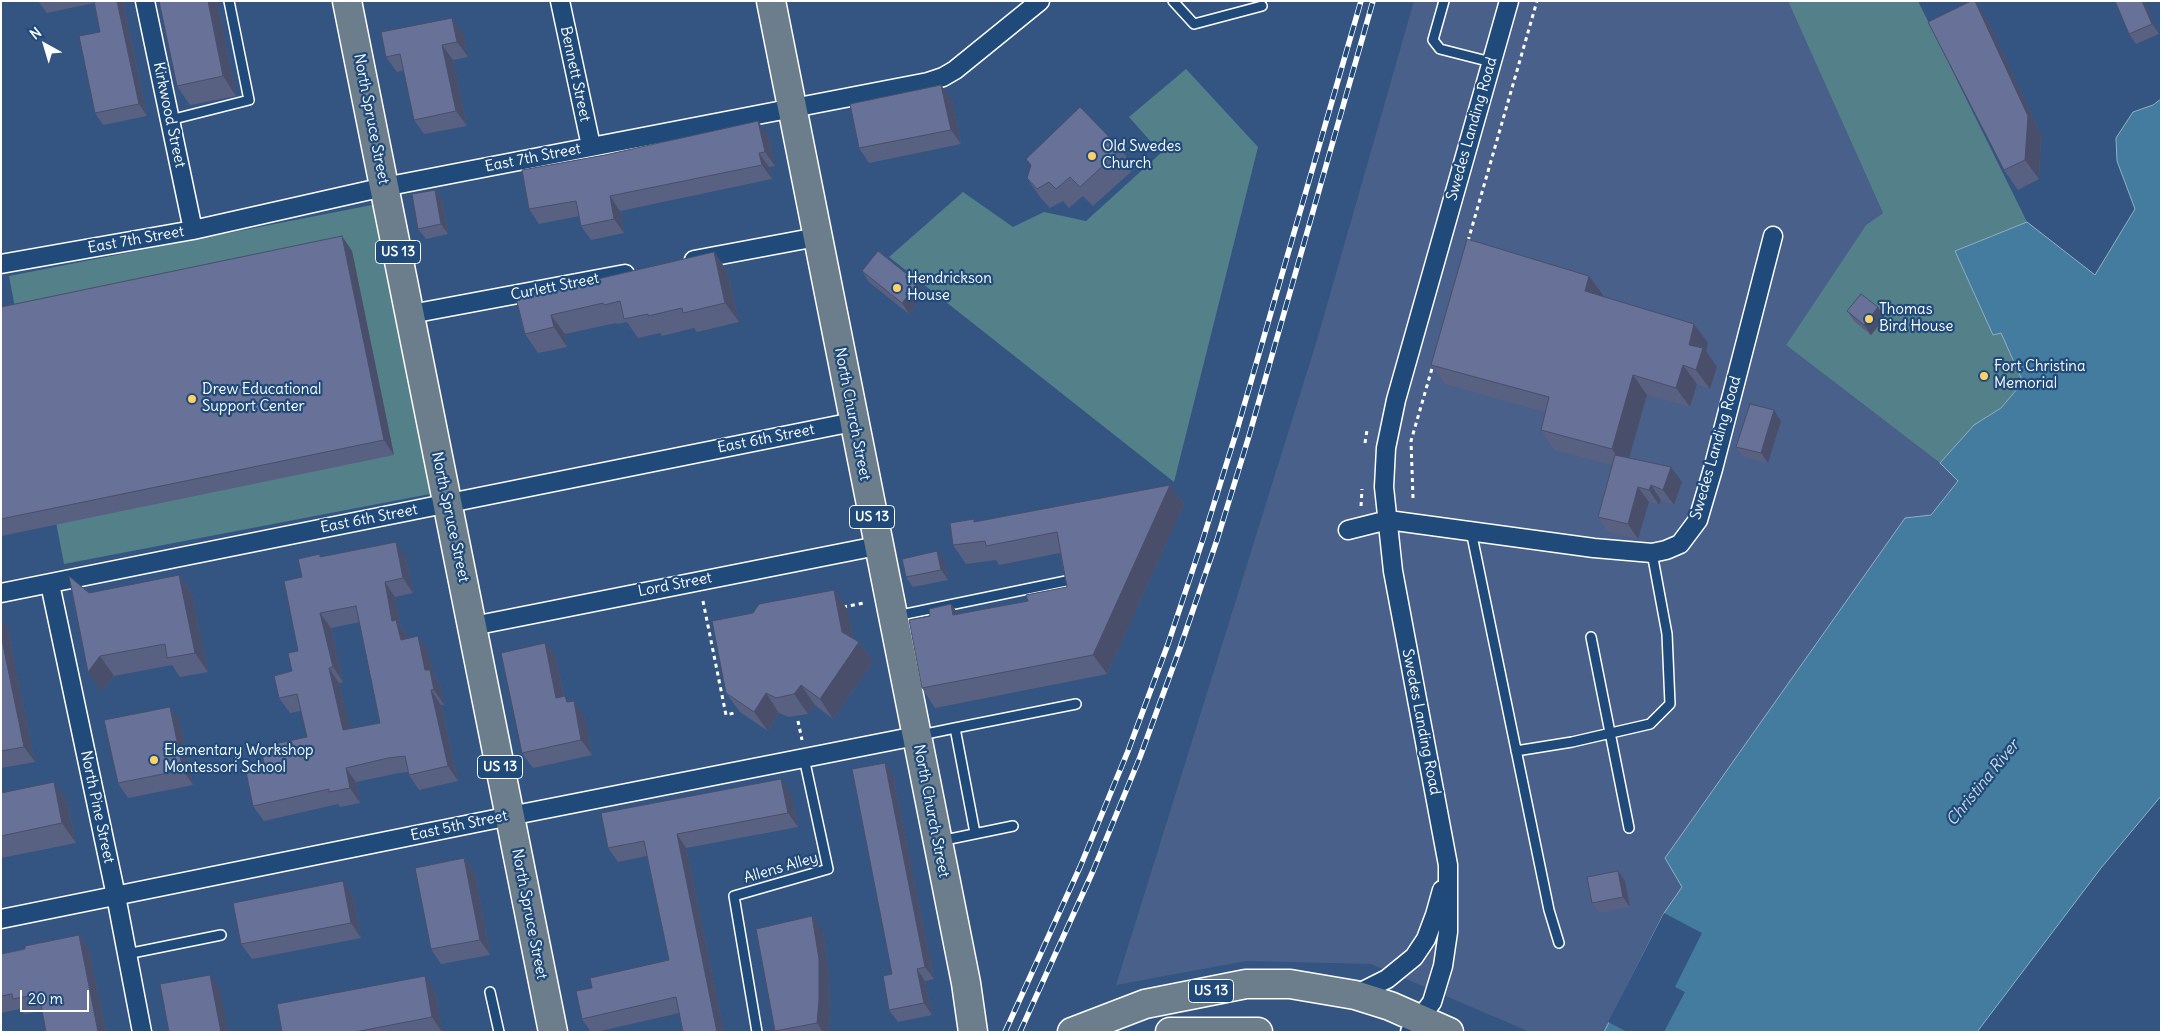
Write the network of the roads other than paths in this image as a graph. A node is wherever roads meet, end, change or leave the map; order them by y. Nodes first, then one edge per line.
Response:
1 (145, 1) edge
2 (229, 1) edge
3 (347, 1) edge
4 (560, 1) edge
5 (771, 1) edge
6 (1173, 1) edge
7 (1444, 1) edge
8 (1509, 1) edge
9 (1037, 3) edge
10 (1262, 6) dead end
11 (1492, 62) junction
12 (792, 109) junction
13 (170, 120) junction
14 (591, 146) junction
15 (384, 187) junction
16 (194, 230) junction
17 (1773, 236) dead end
18 (817, 237) junction
19 (681, 263) edge
20 (1, 264) edge
21 (643, 270) edge
22 (411, 314) junction
23 (853, 422) junction
24 (446, 504) junction
25 (1388, 520) junction
26 (1348, 530) dead end
27 (1471, 531) junction
28 (878, 546) junction
29 (1652, 553) junction
30 (1066, 581) edge
31 (50, 584) junction
32 (1, 593) edge
33 (893, 616) junction
34 (473, 626) junction
35 (1591, 637) dead end
36 (1076, 704) dead end
37 (955, 728) junction
38 (1610, 733) junction
39 (916, 736) junction
40 (804, 750) junction
41 (1516, 751) junction
42 (510, 816) junction
43 (1013, 826) dead end
44 (1629, 828) dead end
45 (975, 833) junction
46 (937, 842) junction
47 (1448, 865) junction
48 (116, 896) junction
49 (1, 919) edge
50 (221, 935) dead end
51 (1559, 943) dead end
52 (127, 954) junction
53 (490, 992) dead end
54 (1355, 995) junction
55 (1416, 1025) edge
56 (142, 1032) edge
57 (499, 1032) edge
58 (553, 1032) edge
59 (757, 1032) edge
60 (973, 1032) edge
61 (1072, 1032) edge
62 (1170, 1032) edge
63 (1258, 1032) edge
64 (1449, 1032) edge

1 - 13 street, Kirkwood Street
2 - 13 lane
3 - 15 main road, North Spruce Street / US 13
4 - 14 street, Bennett Street
5 - 12 main road, North Church Street / US 13
6 - 10 lane
7 - 11 lane
8 - 11 street, Swedes Landing Road
9 - 12 street, East 7th Street
11 - 25 street, Swedes Landing Road
12 - 14 street, East 7th Street
12 - 18 main road, North Church Street / US 13
13 - 16 street, Kirkwood Street
14 - 15 street, East 7th Street
15 - 16 street, East 7th Street
15 - 22 main road, North Spruce Street / US 13
16 - 20 street, East 7th Street
17 - 29 street, Swedes Landing Road
18 - 19 street
18 - 23 main road, North Church Street / US 13
21 - 22 street, Curlett Street
22 - 24 main road, North Spruce Street / US 13
23 - 24 street, East 6th Street
23 - 28 main road, North Church Street / US 13
24 - 31 street, East 6th Street
24 - 34 main road, North Spruce Street / US 13
25 - 26 street, Swedes Landing Road
25 - 27 street, Swedes Landing Road
25 - 47 street, Swedes Landing Road
27 - 29 street, Swedes Landing Road
27 - 41 lane
28 - 33 main road, North Church Street / US 13
28 - 34 street, Lord Street
29 - 38 lane
30 - 33 lane
31 - 32 street, East 6th Street
31 - 48 street, North Pine Street
33 - 39 main road, North Church Street / US 13
34 - 42 main road, North Spruce Street / US 13
35 - 38 lane
36 - 37 lane
37 - 39 lane
37 - 45 lane
38 - 41 lane
38 - 44 lane
39 - 40 street, East 5th Street
39 - 46 main road, North Church Street / US 13
40 - 42 street, East 5th Street
40 - 59 lane, Allens Alley
41 - 51 lane
42 - 48 street, East 5th Street
42 - 58 main road, North Spruce Street / US 13
43 - 45 lane
45 - 46 lane
46 - 60 main road, North Church Street / US 13
47 - 54 street, Swedes Landing Road
47 - 55 street, Swedes Landing Road
48 - 49 street, East 5th Street
48 - 52 street, North Pine Street
50 - 52 lane
52 - 56 street, North Pine Street
53 - 57 lane
54 - 55 main road, US 13
54 - 61 main road, US 13
55 - 64 main road, US 13
62 - 63 main road

